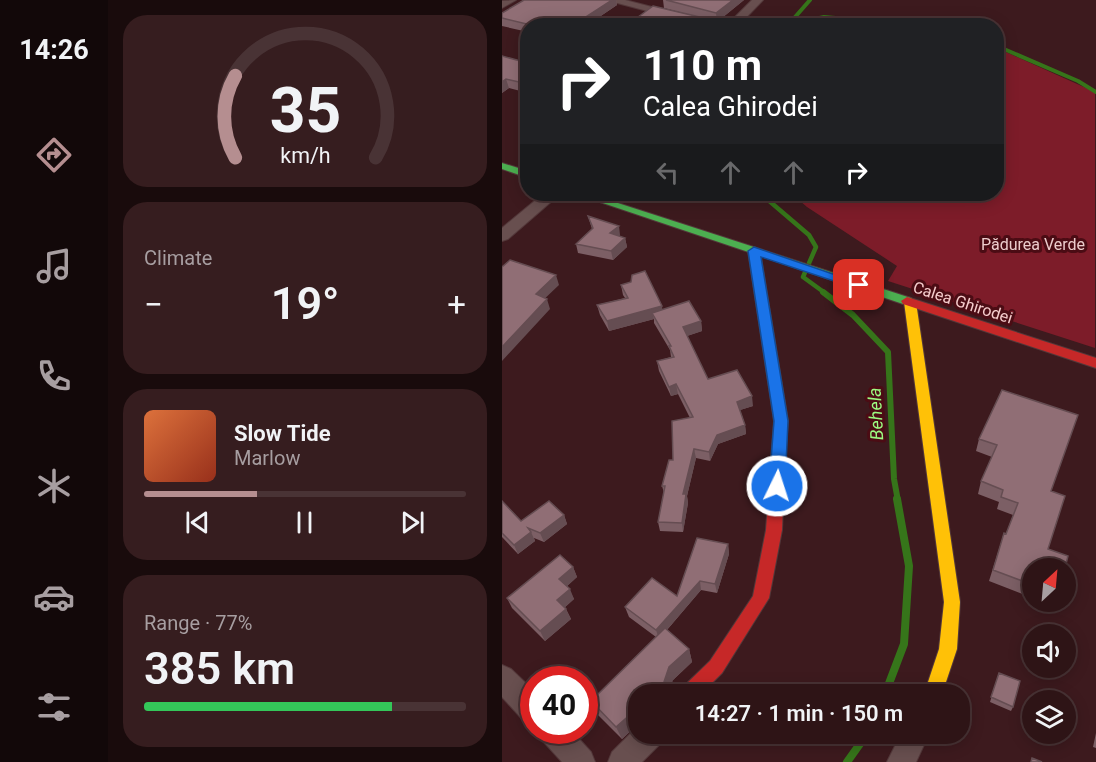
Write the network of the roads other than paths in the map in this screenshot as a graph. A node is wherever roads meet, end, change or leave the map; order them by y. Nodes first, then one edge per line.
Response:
1 (511, 0) edge
2 (611, 0) edge
3 (758, 0) edge
4 (502, 5) edge
5 (686, 18) edge
6 (740, 18) edge
7 (502, 166) edge
8 (520, 172) edge
9 (544, 201) edge
10 (602, 201) edge
11 (502, 236) edge
12 (754, 251) junction
13 (910, 302) junction
14 (1096, 363) edge
15 (502, 678) edge
16 (698, 684) edge
17 (938, 684) edge
18 (520, 697) edge
19 (565, 744) edge
20 (640, 744) edge
21 (910, 744) edge
22 (581, 762) edge
23 (622, 762) edge
24 (901, 762) edge

1 - 4 street
2 - 5 street
3 - 6 street
7 - 8 street
9 - 11 street
10 - 12 street, Calea Ghirodei
12 - 13 street, Calea Ghirodei
12 - 16 street
13 - 14 street, Calea Ghirodei
13 - 17 street
15 - 18 street
19 - 22 street
20 - 23 street
21 - 24 street

